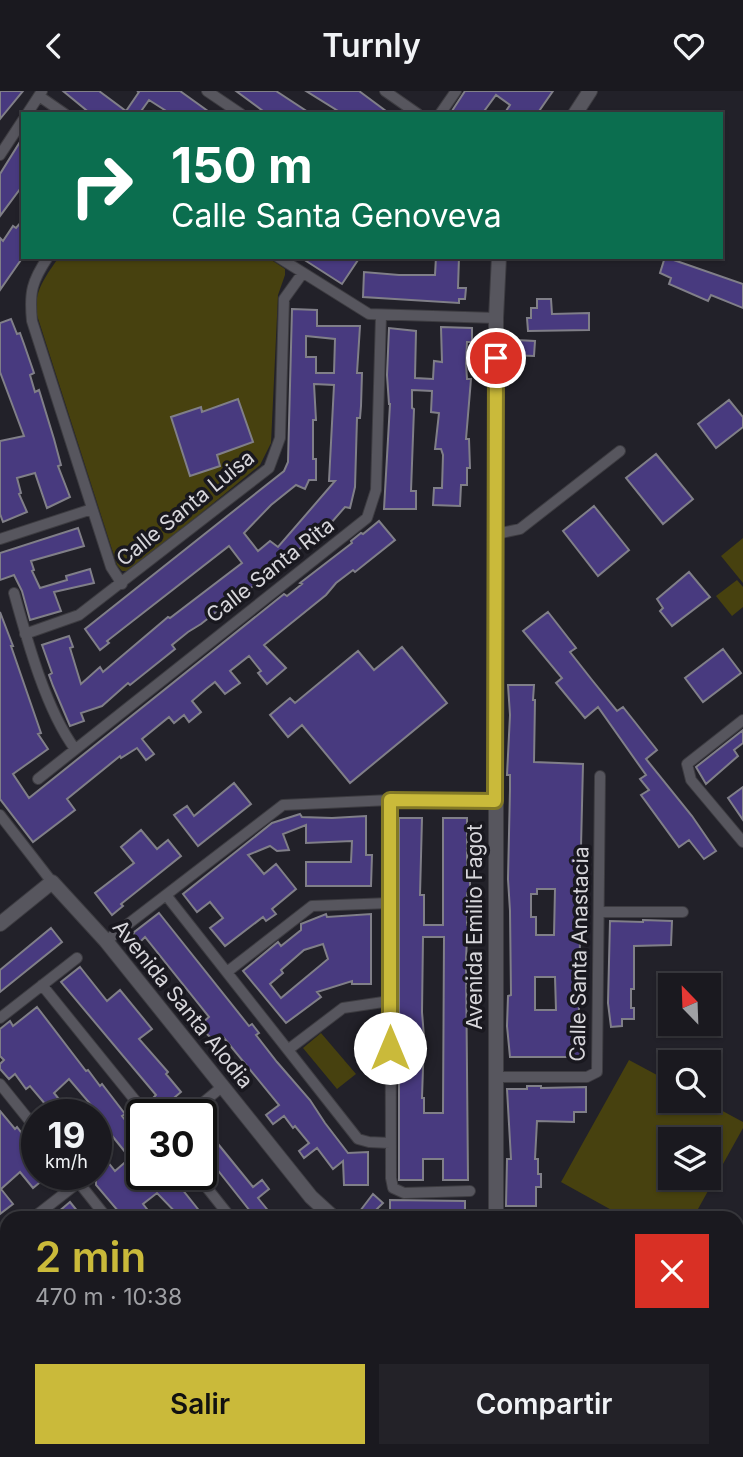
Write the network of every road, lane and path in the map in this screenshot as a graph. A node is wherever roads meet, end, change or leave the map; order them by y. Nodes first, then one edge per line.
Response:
1 (207, 91) edge
2 (385, 91) edge
3 (456, 91) edge
4 (590, 91) edge
5 (40, 94) edge
6 (28, 112) edge
7 (62, 112) edge
8 (238, 112) edge
9 (415, 112) edge
10 (441, 112) edge
11 (576, 112) edge
12 (21, 123) edge
13 (0, 155) edge
14 (47, 259) edge
15 (281, 259) edge
16 (499, 259) edge
17 (302, 274) junction
18 (381, 316) junction
19 (496, 318) junction
20 (620, 451) dead end
21 (92, 509) junction
22 (496, 534) junction
23 (0, 539) edge
24 (122, 584) junction
25 (14, 593) dead end
26 (25, 634) junction
27 (743, 720) edge
28 (75, 749) junction
29 (600, 776) dead end
30 (38, 779) dead end
31 (390, 800) junction
32 (495, 801) junction
33 (0, 815) edge
34 (743, 842) edge
35 (52, 882) junction
36 (166, 895) junction
37 (390, 903) junction
38 (601, 912) junction
39 (683, 912) dead end
40 (0, 924) edge
41 (106, 941) junction
42 (77, 958) dead end
43 (227, 972) junction
44 (42, 985) junction
45 (390, 1001) junction
46 (0, 1018) edge
47 (289, 1049) junction
48 (496, 1077) junction
49 (0, 1084) edge
50 (223, 1086) junction
51 (135, 1099) edge
52 (207, 1099) edge
53 (21, 1110) edge
54 (390, 1143) junction
55 (63, 1190) edge
56 (85, 1190) edge
57 (209, 1190) edge
58 (470, 1191) dead end
59 (41, 1211) edge
60 (102, 1211) edge
61 (225, 1211) edge
62 (326, 1211) edge
63 (496, 1211) edge

1 - 8 street
2 - 9 street
3 - 10 street
4 - 11 street
5 - 6 street
5 - 7 street
12 - 13 street
14 - 21 street
15 - 17 street
16 - 19 street, Avenida Emilio Fagot
17 - 18 street
17 - 24 street, Calle Santa Luisa
18 - 19 street
18 - 28 street, Calle Santa Rita
19 - 22 street, Avenida Emilio Fagot
20 - 22 street
21 - 23 street
21 - 24 street
22 - 32 street, Avenida Emilio Fagot
24 - 26 street, Calle Santa Luisa
25 - 26 street
26 - 28 street
27 - 34 street
28 - 30 street, Calle Santa Rita
29 - 38 street, Calle Santa Anastacia
31 - 32 street
31 - 36 street
31 - 37 street
32 - 48 street, Avenida Emilio Fagot
33 - 35 street, Avenida Santa Alodia
35 - 40 street
35 - 41 street, Avenida Santa Alodia
36 - 41 street
36 - 43 street
37 - 43 street
37 - 45 street
38 - 39 street
38 - 48 street, Calle Santa Anastacia
41 - 50 street, Avenida Santa Alodia
42 - 44 street
43 - 47 street
44 - 46 street
44 - 51 street
45 - 47 street
45 - 54 street
47 - 54 street
48 - 63 street, Avenida Emilio Fagot
49 - 53 street
50 - 52 street
50 - 62 street, Avenida Santa Alodia
54 - 58 street
55 - 59 street
56 - 60 street
57 - 61 street

